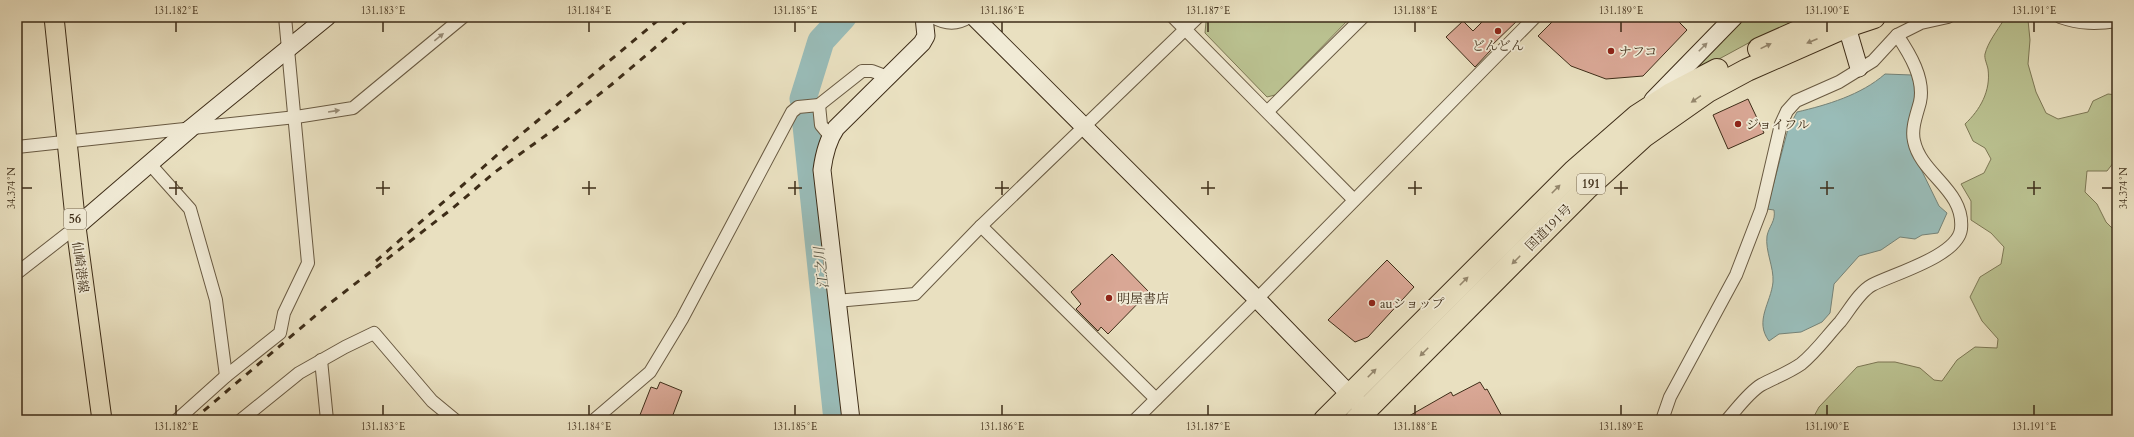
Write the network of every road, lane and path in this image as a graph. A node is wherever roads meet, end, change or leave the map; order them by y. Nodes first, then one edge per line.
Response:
1 (54, 17) edge
2 (285, 17) edge
3 (327, 17) edge
4 (463, 17) edge
5 (924, 17) edge
6 (933, 17) edge
7 (969, 17) edge
8 (974, 17) edge
9 (1173, 17) edge
10 (1198, 17) edge
11 (1363, 17) edge
12 (1535, 17) edge
13 (1734, 17) edge
14 (1874, 17) edge
15 (1948, 17) edge
16 (2060, 17) edge
17 (1840, 20) edge
18 (2117, 21) edge
19 (1186, 29) junction
20 (1897, 35) junction
21 (290, 49) junction
22 (1859, 68) junction
23 (888, 77) junction
24 (819, 105) junction
25 (1268, 111) junction
26 (1637, 116) junction
27 (296, 117) junction
28 (1084, 127) junction
29 (191, 128) junction
30 (830, 136) junction
31 (67, 141) junction
32 (17, 147) edge
33 (149, 163) junction
34 (1354, 200) junction
35 (981, 226) junction
36 (76, 227) junction
37 (17, 274) edge
38 (1257, 299) junction
39 (836, 301) junction
40 (321, 360) junction
41 (226, 376) junction
42 (1350, 395) junction
43 (1156, 399) junction
44 (1361, 415) edge
45 (102, 420) edge
46 (177, 420) edge
47 (241, 420) edge
48 (327, 420) edge
49 (455, 420) edge
50 (594, 420) edge
51 (851, 420) edge
52 (1134, 420) edge
53 (1325, 420) edge
54 (1662, 420) edge
55 (1727, 420) edge

1 - 31 main road, 仙崎港線 / 56
2 - 21 street
3 - 21 street
27 -> 4 street
5 - 23 street
6 - 7 street
8 - 28 street
9 - 19 street
10 - 19 street
11 - 25 street
12 - 34 street
26 -> 13 street
14 - 17 highway, 国道191号 / 191
15 - 20 street
16 - 18 street
17 - 22 street
26 -> 17 highway, 国道191号 / 191
17 -> 44 highway, 国道191号 / 191
19 - 25 street
19 - 28 street
20 - 22 street
20 - 55 street
21 - 27 street
21 - 29 street
22 - 54 street
23 - 24 street
23 - 30 street
24 - 30 street
24 - 50 street
25 - 34 street
42 -> 26 highway, 国道191号 / 191
27 - 29 street
27 - 41 street
28 - 35 street
28 - 38 street
29 - 31 street
29 - 33 street
30 - 39 street
31 - 32 street
31 - 36 main road, 仙崎港線 / 56
33 - 36 street
33 - 41 street
34 - 38 street
35 - 39 street
35 - 43 street
36 - 37 street
36 - 45 main road, 仙崎港線 / 56
38 - 42 street
38 - 43 street
39 - 51 street
40 - 47 street
40 - 48 street
40 - 49 street
41 - 46 street
42 - 44 street
42 - 53 highway, 国道191号 / 191
43 - 52 street

